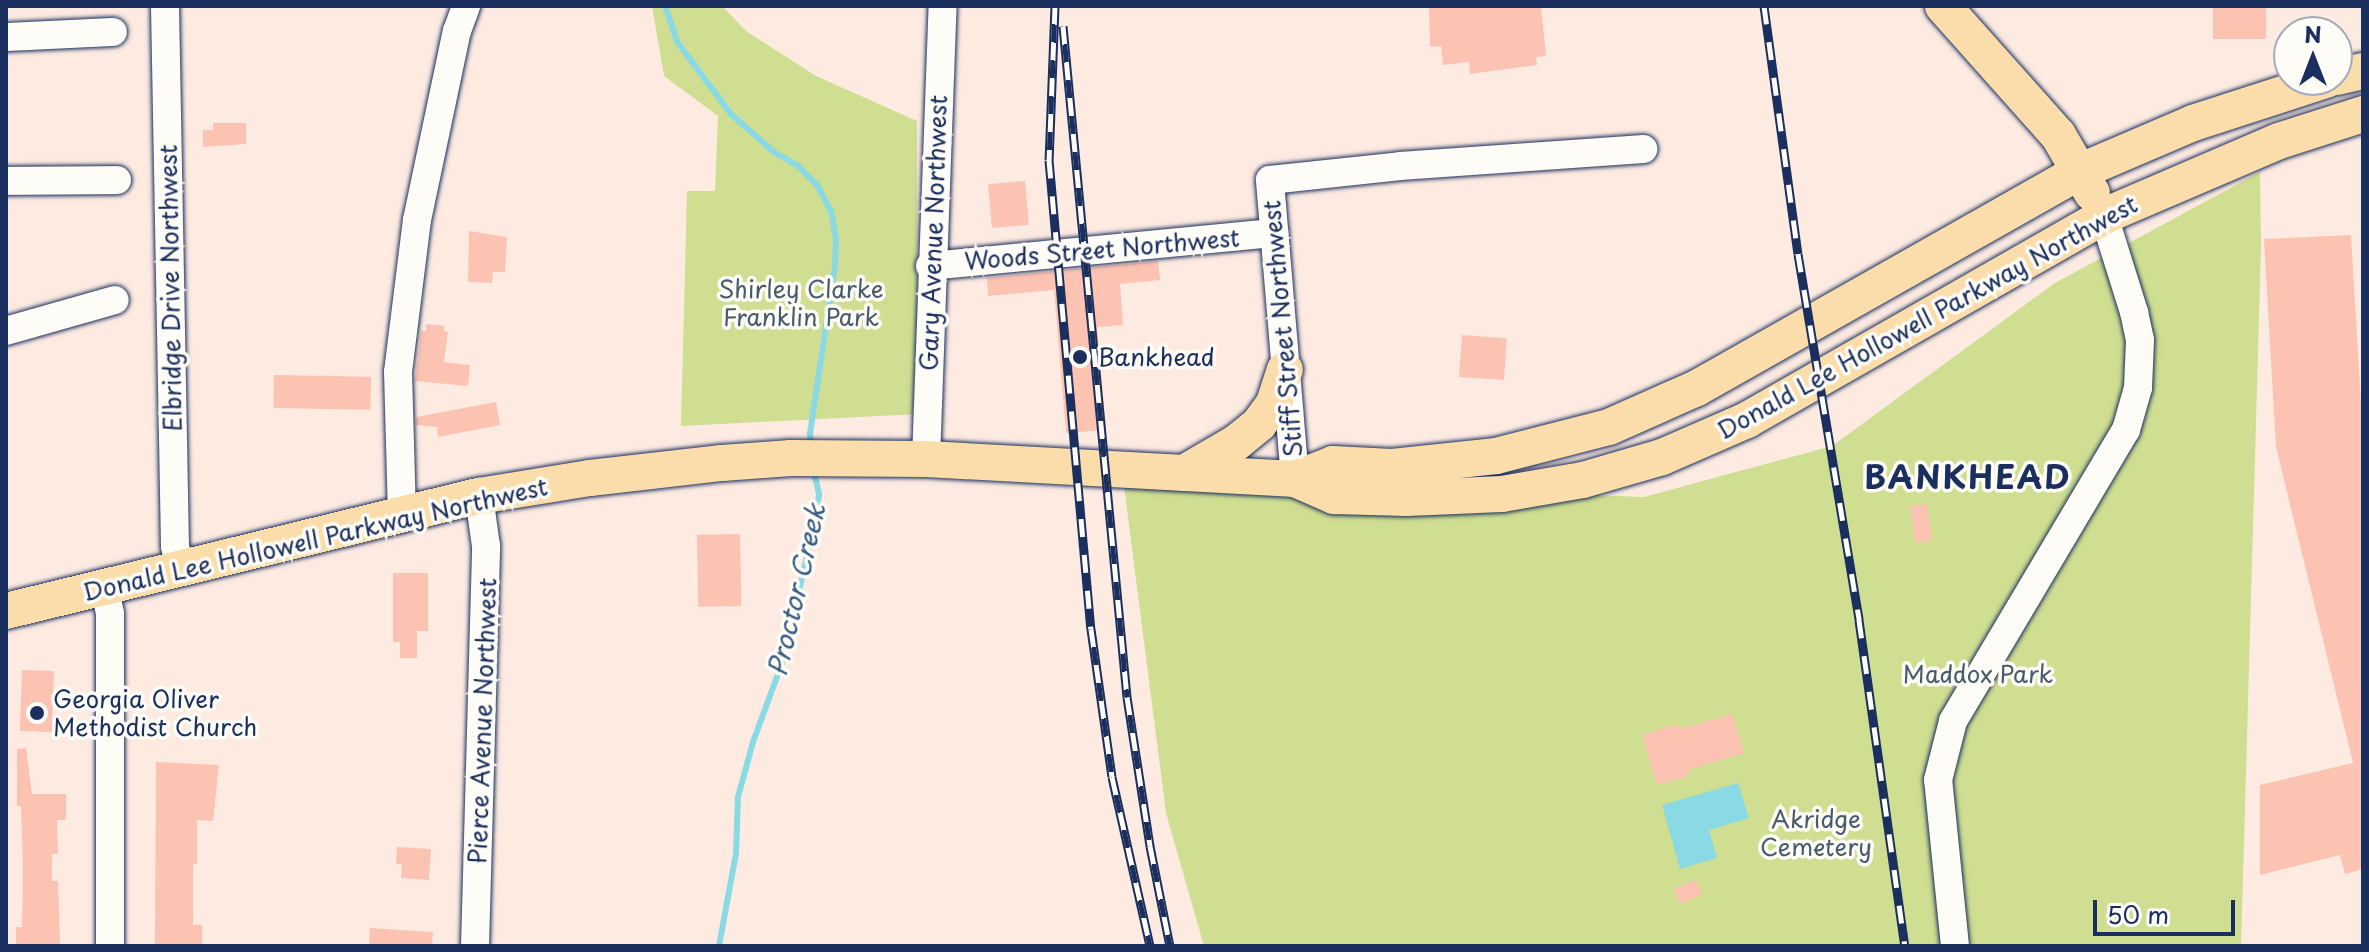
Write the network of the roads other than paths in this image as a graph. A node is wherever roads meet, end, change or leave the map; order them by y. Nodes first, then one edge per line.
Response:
1 (165, 6) edge
2 (466, 6) edge
3 (943, 6) edge
4 (1943, 6) edge
5 (113, 32) dead end
6 (6, 37) edge
7 (2277, 96) edge
8 (2363, 114) edge
9 (1643, 149) dead end
10 (2081, 171) junction
11 (117, 180) dead end
12 (6, 181) edge
13 (2104, 216) junction
14 (1274, 233) junction
15 (930, 266) junction
16 (115, 300) dead end
17 (6, 331) edge
18 (1285, 370) junction
19 (926, 459) junction
20 (1184, 473) junction
21 (1295, 479) junction
22 (479, 496) junction
23 (402, 515) junction
24 (180, 570) junction
25 (105, 588) junction
26 (6, 611) edge
27 (110, 946) edge
28 (475, 946) edge
29 (1955, 946) edge

1 - 24 street, Elbridge Drive Northwest
2 - 23 street
3 - 15 street, Gary Avenue Northwest
4 - 10 main road
5 - 6 street
7 - 10 main road, Donald Lee Hollowell Parkway Northwest
8 - 13 main road, Donald Lee Hollowell Parkway Northwest
9 - 14 street, Stiff Street Northwest
10 - 13 main road
10 - 21 main road, Donald Lee Hollowell Parkway Northwest
11 - 12 street
13 - 21 main road, Donald Lee Hollowell Parkway Northwest
13 - 29 street
14 - 15 street, Woods Street Northwest
14 - 18 street, Stiff Street Northwest
15 - 19 street, Gary Avenue Northwest
16 - 17 street
18 - 20 main road
18 - 21 street, Stiff Street Northwest
19 - 20 main road, Donald Lee Hollowell Parkway Northwest
19 - 22 main road, Donald Lee Hollowell Parkway Northwest
20 - 21 main road, Donald Lee Hollowell Parkway Northwest
22 - 23 main road, Donald Lee Hollowell Parkway Northwest
22 - 28 street, Pierce Avenue Northwest
23 - 24 main road, Donald Lee Hollowell Parkway Northwest
24 - 25 main road, Donald Lee Hollowell Parkway Northwest
25 - 26 main road, Donald Lee Hollowell Parkway Northwest
25 - 27 street

